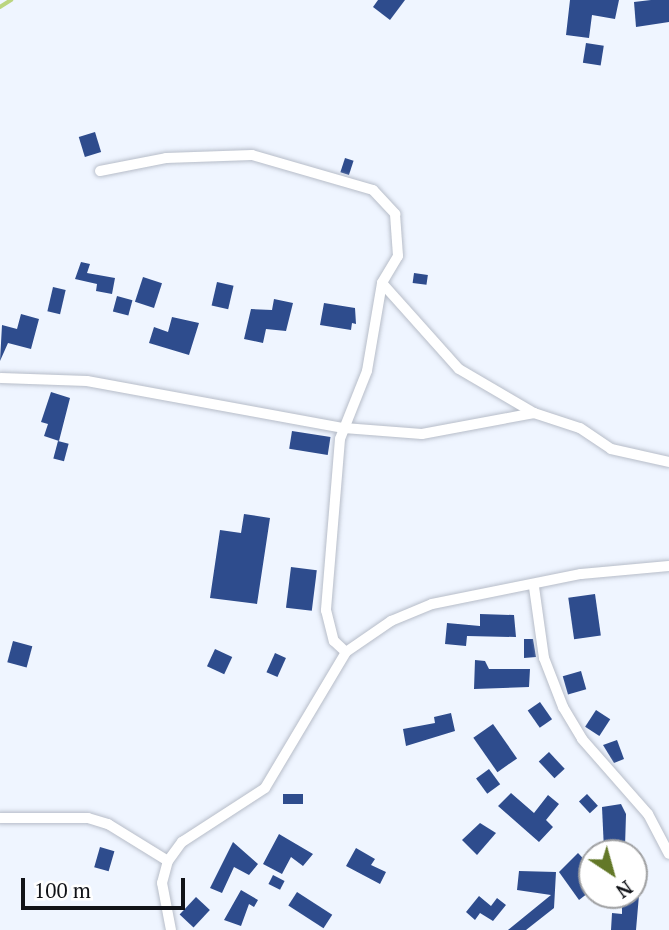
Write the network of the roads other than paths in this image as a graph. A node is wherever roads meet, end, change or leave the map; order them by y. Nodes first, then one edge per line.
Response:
1 (100, 171) dead end
2 (382, 283) junction
3 (1, 378) edge
4 (534, 413) junction
5 (344, 428) junction
6 (669, 462) edge
7 (669, 566) edge
8 (534, 587) junction
9 (346, 652) junction
10 (0, 818) edge
11 (669, 854) edge
12 (168, 861) junction
13 (170, 927) edge
14 (157, 930) edge

1 - 2 street
2 - 4 street
2 - 5 street
3 - 5 street
4 - 5 street
4 - 6 street
5 - 9 street
7 - 8 street
8 - 9 street
8 - 11 street
9 - 12 street
10 - 12 street
12 - 13 street
13 - 14 street

